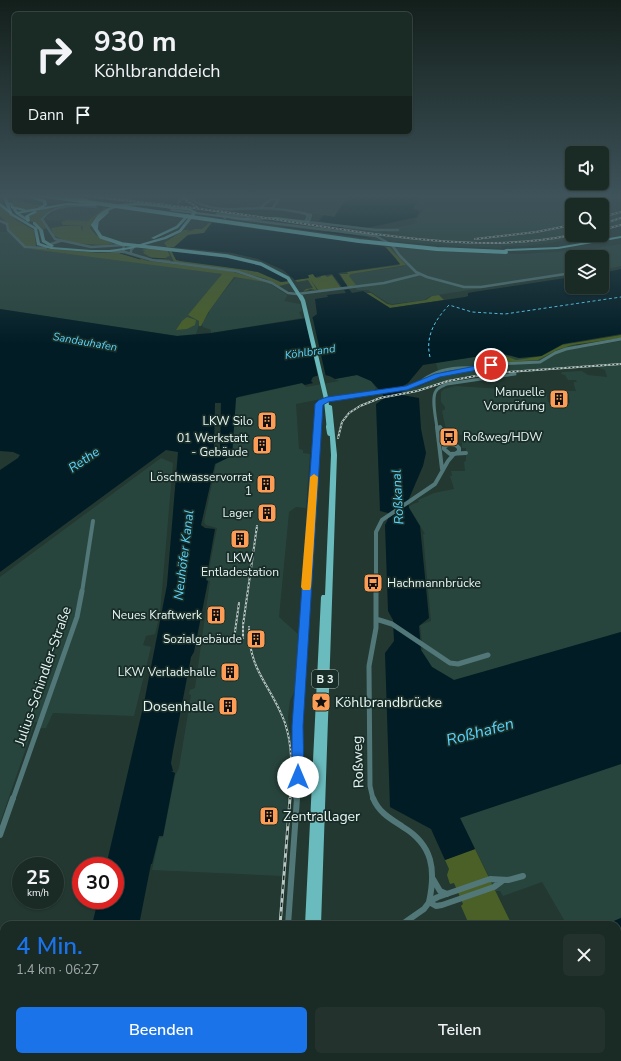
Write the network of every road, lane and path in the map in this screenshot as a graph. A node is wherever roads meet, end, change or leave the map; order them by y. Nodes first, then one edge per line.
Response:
1 (23, 245) edge
2 (39, 245) joint
3 (51, 245) edge
4 (78, 245) edge
5 (114, 245) edge
6 (122, 245) edge
7 (126, 245) edge
8 (135, 245) edge
9 (137, 245) edge
10 (143, 245) edge
11 (382, 245) edge
12 (388, 245) edge
13 (392, 245) edge
14 (409, 245) edge
15 (585, 245) edge
16 (603, 245) edge
17 (47, 246) junction
18 (28, 248) junction
19 (134, 248) junction
20 (125, 250) junction
21 (548, 250) junction
22 (131, 253) junction
23 (136, 256) junction
24 (420, 274) junction
25 (565, 274) edge
26 (621, 339) edge
27 (475, 369) junction
28 (478, 373) junction
29 (515, 374) dead end
30 (492, 377) junction
31 (482, 378) junction
32 (438, 421) junction
33 (439, 433) junction
34 (458, 448) junction
35 (443, 449) junction
36 (455, 454) junction
37 (460, 454) junction
38 (448, 461) junction
39 (442, 465) junction
40 (442, 470) junction
41 (93, 521) dead end
42 (376, 619) junction
43 (488, 655) dead end
44 (0, 835) edge
45 (523, 876) dead end
46 (433, 878) junction
47 (502, 880) junction
48 (448, 894) junction
49 (429, 902) junction
50 (288, 921) edge
51 (310, 921) edge
52 (316, 921) edge
53 (407, 921) edge

1 - 18 street
2 - 17 main road
2 - 18 street
3 - 17 street
4 - 5 street
6 - 20 street
7 - 51 main road, B 3, bridge
8 - 52 main road, B 3, bridge
9 - 20 main road
10 - 19 main road
11 - 21 highway, bridge
12 - 21 highway, bridge
13 - 24 street
14 - 21 highway, bridge
15 - 21 highway
16 - 21 highway
17 - 18 street
17 - 20 main road
17 - 20 main road
19 - 20 main road
19 - 22 street
20 - 22 street
20 - 23 street
22 - 23 street
23 - 24 street
24 - 25 street
26 - 27 street
27 - 28 street
27 - 50 street
28 - 30 street
28 - 31 street
29 - 30 street
30 - 31 street
31 - 32 street
32 - 33 street
32 - 34 street
33 - 35 street
33 - 39 street
34 - 35 street
34 - 36 street, Roßweg
34 - 37 street
35 - 36 street
35 - 39 street
36 - 37 street
36 - 38 street, Roßweg
37 - 38 street, Roßweg
38 - 40 street, Roßweg
39 - 40 street
40 - 42 street, Roßweg
41 - 44 street, Julius-Schindler-Straße
42 - 43 street
42 - 46 street, Roßweg
45 - 47 street
46 - 48 street
46 - 49 street, Roßweg
47 - 48 street
47 - 49 street
48 - 49 street
49 - 53 street

